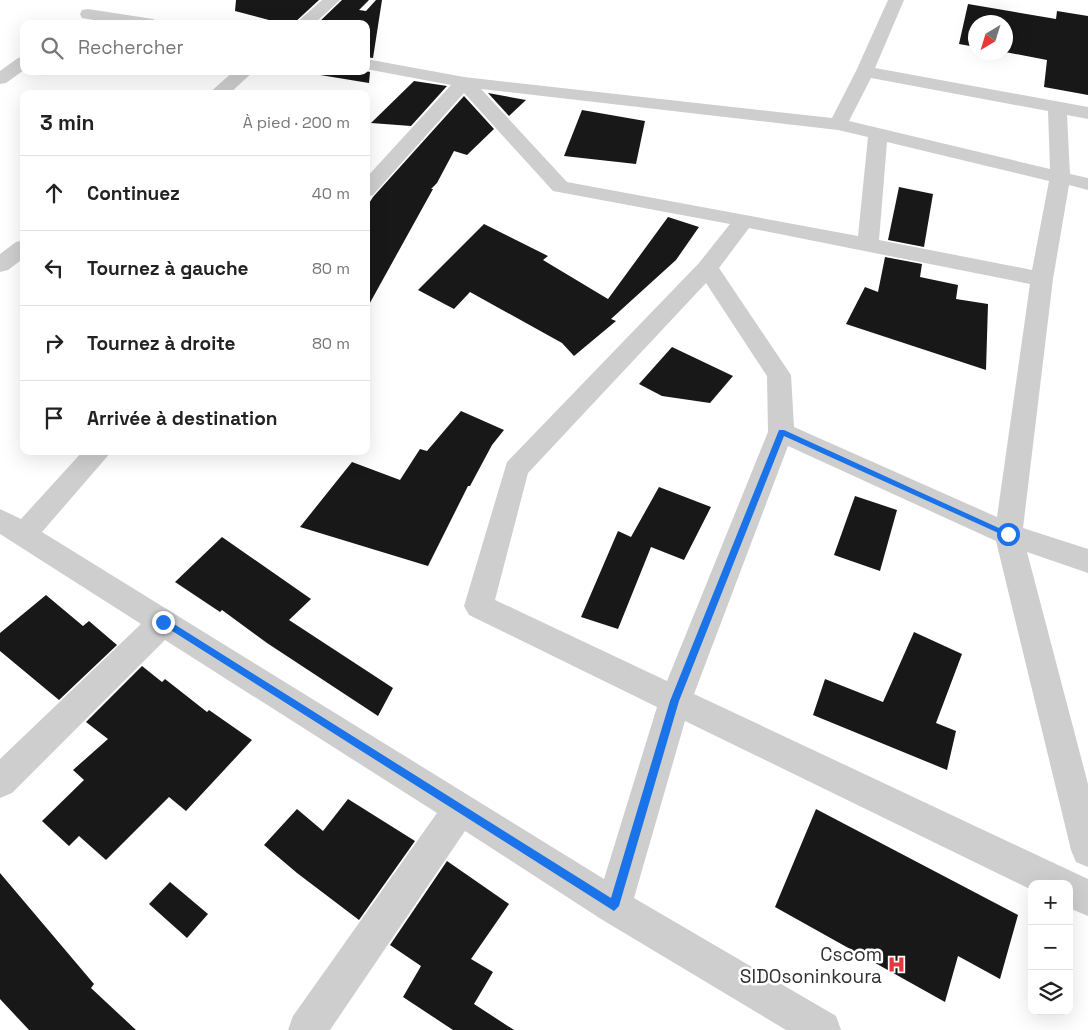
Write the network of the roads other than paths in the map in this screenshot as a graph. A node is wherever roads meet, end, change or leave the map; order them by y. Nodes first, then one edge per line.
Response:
1 (107, 0) edge
2 (332, 0) edge
3 (896, 0) edge
4 (81, 19) edge
5 (95, 20) edge
6 (308, 20) edge
7 (20, 65) edge
8 (370, 65) edge
9 (865, 71) junction
10 (240, 75) edge
11 (0, 80) edge
12 (464, 82) junction
13 (222, 90) edge
14 (1057, 107) junction
15 (1088, 113) edge
16 (838, 124) junction
17 (878, 133) junction
18 (1060, 176) junction
19 (1088, 184) edge
20 (370, 187) edge
21 (744, 220) junction
22 (868, 246) junction
23 (20, 250) edge
24 (0, 265) edge
25 (707, 268) junction
26 (1042, 279) junction
27 (782, 432) junction
28 (94, 455) edge
29 (12, 528) edge
30 (1008, 534) junction
31 (1088, 560) edge
32 (163, 622) junction
33 (675, 701) junction
34 (0, 782) edge
35 (460, 809) junction
36 (1088, 850) edge
37 (1050, 880) edge
38 (1073, 891) edge
39 (1088, 898) edge
40 (614, 906) junction
41 (306, 1030) edge
42 (822, 1030) edge

1 - 4 street
2 - 6 street
3 - 9 street
4 - 5 street
7 - 11 street
8 - 12 street
9 - 14 street
9 - 16 street
10 - 13 street
12 - 16 street
12 - 20 street
12 - 21 street
14 - 15 street
14 - 18 street
16 - 17 street
17 - 18 street
17 - 22 street
18 - 19 street
18 - 26 street
21 - 22 street
21 - 25 street
22 - 26 street
23 - 24 street
25 - 27 street
25 - 33 street
26 - 30 street
27 - 30 street
27 - 33 street
28 - 29 street
29 - 32 street
30 - 31 street
30 - 36 street
32 - 34 street
32 - 35 street
33 - 37 street
33 - 40 street
35 - 40 street
35 - 41 street
38 - 39 street
40 - 42 street

